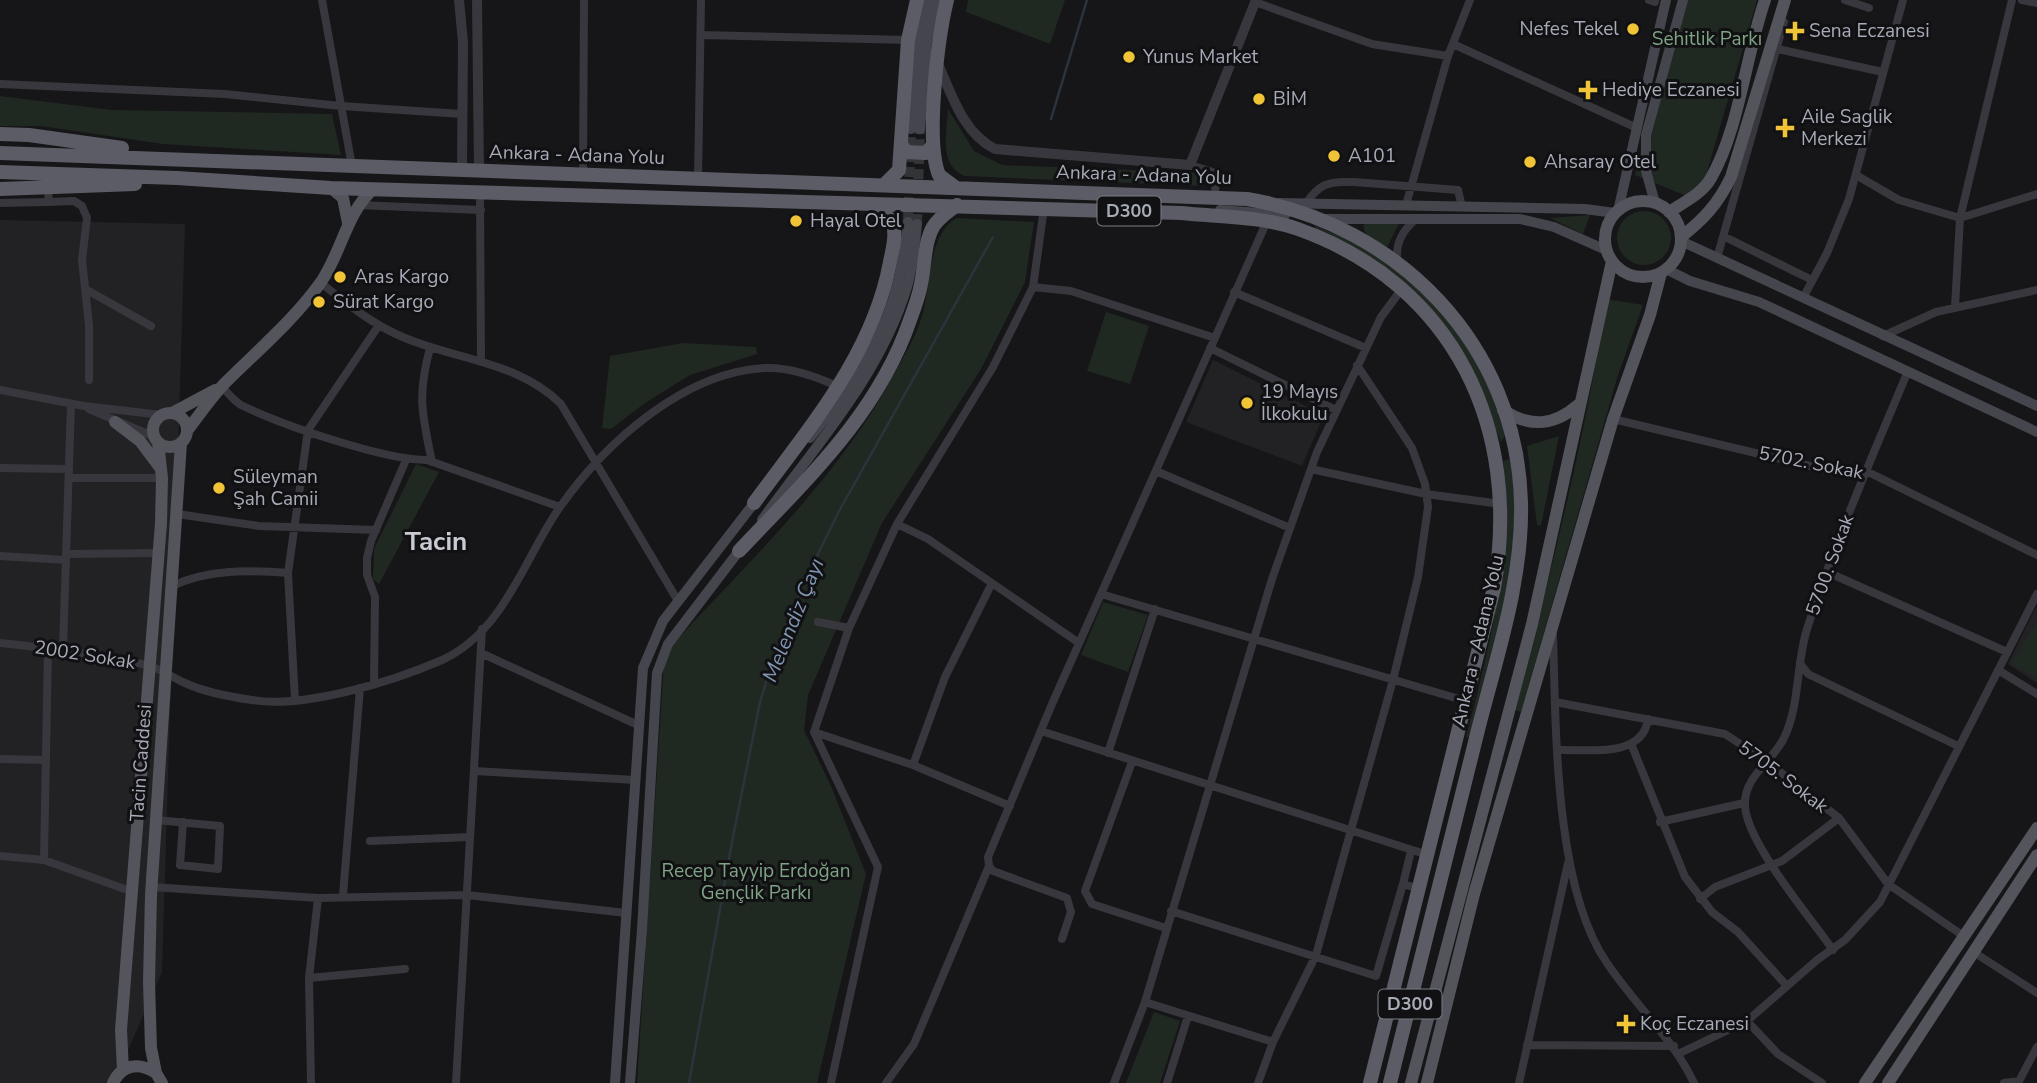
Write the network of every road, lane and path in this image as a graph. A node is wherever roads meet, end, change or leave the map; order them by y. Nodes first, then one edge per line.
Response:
1 (322, 0) edge
2 (459, 0) edge
3 (477, 0) edge
4 (584, 0) edge
5 (701, 0) edge
6 (917, 0) edge
7 (928, 0) edge
8 (937, 0) edge
9 (947, 0) edge
10 (1470, 0) edge
11 (1683, 0) edge
12 (1765, 0) edge
13 (1785, 0) edge
14 (1791, 0) edge
15 (1846, 0) edge
16 (1903, 0) edge
17 (2012, 0) edge
18 (2022, 0) edge
19 (1256, 1) edge
20 (1657, 1) edge
21 (2037, 3) edge
22 (1869, 8) dead end
23 (701, 35) junction
24 (908, 40) junction
25 (1453, 44) junction
26 (1777, 49) junction
27 (1448, 56) junction
28 (937, 62) junction
29 (1882, 72) junction
30 (0, 84) edge
31 (341, 106) junction
32 (462, 114) junction
33 (1637, 128) junction
34 (0, 134) edge
35 (901, 144) junction
36 (933, 145) junction
37 (0, 153) edge
38 (182, 158) junction
39 (1190, 165) junction
40 (352, 166) junction
41 (462, 171) junction
42 (479, 171) junction
43 (0, 172) edge
44 (583, 174) junction
45 (1856, 176) junction
46 (177, 178) junction
47 (698, 178) junction
48 (885, 184) junction
49 (1412, 186) junction
50 (955, 187) junction
51 (331, 188) junction
52 (373, 188) junction
53 (0, 189) edge
54 (480, 192) junction
55 (2037, 194) edge
56 (49, 195) junction
57 (1215, 197) junction
58 (0, 203) edge
59 (868, 203) junction
60 (1273, 203) junction
61 (1306, 203) junction
62 (1656, 203) junction
63 (357, 205) junction
64 (957, 205) junction
65 (1406, 205) junction
66 (1462, 207) junction
67 (1044, 208) junction
68 (481, 210) junction
69 (1616, 212) junction
70 (1669, 212) junction
71 (1181, 213) junction
72 (1419, 217) junction
73 (1960, 218) junction
74 (1325, 219) junction
75 (1267, 221) junction
76 (348, 223) junction
77 (1725, 237) junction
78 (1681, 239) junction
79 (1609, 256) junction
80 (1717, 258) junction
81 (1397, 260) junction
82 (1664, 271) junction
83 (1812, 280) junction
84 (320, 282) junction
85 (1033, 287) junction
86 (87, 290) junction
87 (1401, 290) junction
88 (2037, 290) edge
89 (1234, 292) junction
90 (1803, 298) junction
91 (1955, 307) junction
92 (379, 325) junction
93 (150, 326) dead end
94 (1883, 335) junction
95 (1215, 338) junction
96 (430, 348) junction
97 (1210, 348) junction
98 (1366, 348) junction
99 (481, 361) junction
100 (1357, 365) junction
101 (1908, 371) junction
102 (89, 380) dead end
103 (836, 386) junction
104 (222, 387) junction
105 (0, 390) edge
106 (71, 404) junction
107 (1579, 404) junction
108 (83, 406) junction
109 (2037, 406) edge
110 (1336, 410) junction
111 (1503, 410) junction
112 (167, 414) junction
113 (1613, 419) junction
114 (115, 422) junction
115 (187, 430) junction
116 (308, 430) junction
117 (2037, 432) edge
118 (157, 439) junction
119 (181, 443) junction
120 (407, 460) junction
121 (432, 462) junction
122 (597, 464) junction
123 (0, 468) edge
124 (1311, 469) junction
125 (1156, 471) junction
126 (1866, 471) junction
127 (69, 474) junction
128 (162, 474) junction
129 (1426, 494) junction
130 (754, 503) junction
131 (1502, 504) junction
132 (560, 507) junction
133 (177, 514) junction
134 (897, 523) junction
135 (292, 527) junction
136 (1290, 528) junction
137 (376, 530) junction
138 (739, 551) junction
139 (159, 553) junction
140 (2037, 555) edge
141 (0, 556) edge
142 (66, 557) junction
143 (1828, 572) junction
144 (288, 573) junction
145 (992, 583) junction
146 (172, 586) junction
147 (1101, 594) junction
148 (2037, 594) edge
149 (678, 601) junction
150 (1155, 609) junction
151 (818, 622) dead end
152 (1553, 625) junction
153 (849, 628) junction
154 (482, 629) junction
155 (1254, 637) junction
156 (0, 643) edge
157 (1079, 643) junction
158 (48, 648) junction
159 (63, 649) junction
160 (2007, 652) junction
161 (481, 653) junction
162 (1800, 663) junction
163 (149, 666) junction
164 (1997, 670) junction
165 (168, 674) junction
166 (1393, 680) junction
167 (374, 683) junction
168 (360, 688) junction
169 (2037, 694) edge
170 (295, 700) junction
171 (1466, 701) junction
172 (1555, 702) junction
173 (1648, 719) junction
174 (638, 725) junction
175 (1041, 731) junction
176 (814, 732) junction
177 (1632, 746) junction
178 (1958, 746) junction
179 (1557, 750) junction
180 (1108, 753) junction
181 (0, 758) edge
182 (46, 760) junction
183 (1766, 761) junction
184 (1132, 762) junction
185 (913, 765) junction
186 (474, 771) junction
187 (636, 780) junction
188 (1209, 786) junction
189 (1744, 803) junction
190 (1010, 806) junction
191 (1839, 818) junction
192 (156, 820) junction
193 (183, 822) junction
194 (1660, 822) junction
195 (2037, 828) edge
196 (1352, 829) junction
197 (470, 837) junction
198 (370, 841) dead end
199 (1411, 851) junction
200 (1428, 855) junction
201 (0, 856) edge
202 (2036, 858) edge
203 (44, 860) junction
204 (1569, 860) junction
205 (1774, 865) junction
206 (989, 866) junction
207 (1403, 884) junction
208 (1888, 884) junction
209 (152, 887) junction
210 (1420, 889) junction
211 (133, 892) junction
212 (343, 895) junction
213 (467, 895) junction
214 (318, 898) junction
215 (1700, 899) junction
216 (1171, 911) junction
217 (626, 913) junction
218 (1166, 928) junction
219 (1965, 937) junction
220 (1062, 939) dead end
221 (1833, 950) junction
222 (1975, 953) junction
223 (1316, 955) junction
224 (405, 969) dead end
225 (309, 978) junction
226 (1787, 986) junction
227 (2037, 993) edge
228 (1145, 1002) junction
229 (1188, 1016) junction
230 (1747, 1021) junction
231 (1273, 1042) junction
232 (1527, 1045) junction
233 (2037, 1047) edge
234 (1677, 1050) junction
235 (123, 1070) junction
236 (163, 1080) edge
237 (2019, 1082) edge
238 (113, 1083) edge
239 (311, 1083) edge
240 (456, 1083) edge
241 (615, 1083) edge
242 (629, 1083) edge
243 (831, 1083) edge
244 (886, 1083) edge
245 (1114, 1083) edge
246 (1167, 1083) edge
247 (1258, 1083) edge
248 (1370, 1083) edge
249 (1390, 1083) edge
250 (1411, 1083) edge
251 (1427, 1083) edge
252 (1519, 1083) edge
253 (1694, 1083) edge
254 (1822, 1083) edge
255 (1866, 1083) edge
256 (1888, 1083) edge
257 (2004, 1083) edge

1 - 31 street
2 - 32 street
3 - 42 street
4 - 44 street
5 - 23 street
6 - 24 highway
7 - 8 main road
9 - 28 highway
10 - 25 street
11 - 62 main road
12 - 70 main road
13 - 78 main road
14 - 26 street
15 - 22 street
16 - 29 street
17 - 73 street
18 - 21 street
19 - 27 street
19 - 39 street
20 - 33 main road
23 - 24 street
23 - 47 street
24 - 35 highway
25 - 27 street
25 - 33 street
26 - 29 street
26 - 77 street
27 - 49 street
28 - 36 highway
28 - 39 street
29 - 45 street
30 - 31 street
31 - 32 street
31 - 40 street
32 - 41 street
33 - 69 main road
34 - 38 highway
35 - 36 highway
35 - 48 highway
36 - 50 highway
37 - 38 highway, Ankara - Adana Yolu / D300
38 - 40 highway, Ankara - Adana Yolu / D300
39 - 57 street
40 - 41 highway, Ankara - Adana Yolu / D300
41 - 42 highway, Ankara - Adana Yolu / D300
42 - 44 highway, Ankara - Adana Yolu / D300
43 - 46 highway, Ankara - Adana Yolu / D300
44 - 47 highway, Ankara - Adana Yolu / D300
45 - 73 street
45 - 83 street
46 - 51 highway, Ankara - Adana Yolu / D300
46 - 56 highway
47 - 48 highway, Ankara - Adana Yolu / D300
48 - 50 highway, Ankara - Adana Yolu / D300
49 - 61 street
49 - 65 street
49 - 66 street
50 - 57 highway, Ankara - Adana Yolu / D300
51 - 52 highway, Ankara - Adana Yolu / D300
51 - 76 main road
52 - 54 highway, Ankara - Adana Yolu / D300
52 - 63 main road
53 - 56 highway
54 - 59 highway, Ankara - Adana Yolu / D300
54 - 68 street
55 - 73 street
56 - 58 street
56 - 86 street
57 - 60 highway, Ankara - Adana Yolu / D300
59 - 64 highway, Ankara - Adana Yolu / D300
59 - 103 highway
60 - 61 main road
60 - 74 highway, Ankara - Adana Yolu / D300
61 - 65 main road
62 - 69 main road
62 - 70 main road
63 - 68 street
63 - 76 main road
64 - 67 highway, Ankara - Adana Yolu / D300
64 - 138 highway
65 - 66 main road
66 - 69 main road
67 - 71 highway, Ankara - Adana Yolu / D300
67 - 85 street
68 - 99 street
69 - 79 main road
70 - 78 main road
71 - 74 main road
71 - 75 highway, Ankara - Adana Yolu / D300
72 - 74 main road
72 - 79 main road
72 - 81 street
73 - 91 street
74 - 81 highway, Ankara - Adana Yolu / D300
75 - 87 highway, Ankara - Adana Yolu / D300
75 - 89 street
76 - 84 main road
77 - 80 street
77 - 83 street
78 - 80 main road
78 - 82 main road
79 - 82 main road
79 - 107 main road
80 - 90 main road
81 - 111 highway, Ankara - Adana Yolu / D300
82 - 101 main road
82 - 113 main road
83 - 90 street
84 - 92 street
84 - 104 main road
85 - 95 street
85 - 134 street
86 - 93 street
86 - 102 street
87 - 98 street
87 - 131 highway, Ankara - Adana Yolu / D300
88 - 91 street
89 - 95 street
89 - 98 street
90 - 94 main road
91 - 94 street
92 - 96 street
92 - 116 street
94 - 109 main road
95 - 97 street
96 - 99 street
96 - 121 street
97 - 110 street
97 - 125 street
98 - 100 street
99 - 122 street
100 - 110 street
100 - 129 street
101 - 117 main road
101 - 126 street, 5700. Sokak
103 - 122 street, 2002 Sokak
103 - 130 highway
104 - 112 main road
104 - 115 main road
104 - 116 street
105 - 106 street
106 - 108 street
106 - 127 street
107 - 111 main road
107 - 250 main road
108 - 112 street
108 - 114 street
110 - 124 street
111 - 249 highway, Ankara - Adana Yolu / D300
112 - 115 main road
112 - 118 main road
113 - 126 street, 5702. Sokak
113 - 152 main road
114 - 118 street
114 - 128 main road
115 - 119 main road
116 - 120 street
116 - 135 street
118 - 119 main road
118 - 128 main road, Tacin Caddesi
119 - 133 main road, Tacin Caddesi
120 - 121 street
120 - 137 street
121 - 132 street
122 - 132 street, 2002 Sokak
122 - 149 street
123 - 127 street
124 - 129 street
124 - 136 street
125 - 136 street
125 - 147 street
126 - 140 street, 5702. Sokak
126 - 143 street, 5700. Sokak
127 - 128 street
127 - 142 street
128 - 139 main road, Tacin Caddesi
129 - 131 street
129 - 166 street
130 - 138 main road
130 - 149 main road
131 - 171 highway, Ankara - Adana Yolu / D300
132 - 154 street, 2002 Sokak
133 - 135 street
133 - 146 main road, Tacin Caddesi
134 - 145 street
134 - 153 street
135 - 137 street
135 - 144 street
136 - 155 street
137 - 167 street
138 - 242 main road
139 - 142 street
139 - 163 main road, Tacin Caddesi
141 - 142 street
142 - 159 street
143 - 160 street
143 - 162 street, 5700. Sokak
144 - 146 street
144 - 170 street
145 - 157 street
145 - 185 street
146 - 165 main road, Tacin Caddesi
147 - 150 street
147 - 157 street
148 - 160 street
149 - 174 main road
150 - 155 street
150 - 180 street
151 - 153 street
152 - 172 street
152 - 251 main road
153 - 176 street
154 - 161 street
154 - 167 street, 2002 Sokak
155 - 166 street
155 - 188 street
156 - 158 street, 2002 Sokak
157 - 175 street
158 - 159 street, 2002 Sokak
158 - 182 street
159 - 163 street, 2002 Sokak
160 - 164 street
161 - 174 street
161 - 186 street
162 - 178 street
162 - 183 street, 5700. Sokak
163 - 165 street, 2002 Sokak
163 - 211 main road, Tacin Caddesi
164 - 169 street
164 - 178 street
165 - 170 street, 2002 Sokak
165 - 192 main road, Tacin Caddesi
166 - 171 street
166 - 196 street
167 - 168 street, 2002 Sokak
168 - 170 street, 2002 Sokak
168 - 212 street
171 - 200 highway, Ankara - Adana Yolu / D300
172 - 173 street, 5705. Sokak
172 - 179 street
173 - 177 street
173 - 183 street, 5705. Sokak
174 - 187 main road
175 - 180 street
175 - 190 street
176 - 185 street
176 - 243 street
177 - 179 street
177 - 194 street
178 - 208 street
179 - 204 street
180 - 184 street
181 - 182 street
182 - 203 street
183 - 189 street, 5700. Sokak
183 - 191 street, 5705. Sokak
184 - 188 street
184 - 218 street
185 - 190 street
186 - 187 street
186 - 197 street
187 - 217 main road
188 - 196 street
188 - 216 street
189 - 194 street
189 - 205 street
190 - 206 street
191 - 205 street
191 - 208 street, 5705. Sokak
192 - 193 street
192 - 209 main road, Tacin Caddesi
193 - 193 street
194 - 215 street
195 - 219 main road
196 - 199 street
196 - 223 street
197 - 198 street
197 - 213 street
199 - 200 street
199 - 207 street
200 - 210 highway, Ankara - Adana Yolu / D300
201 - 203 street
202 - 222 main road
203 - 211 street
204 - 232 street
204 - 234 street
205 - 215 street
205 - 221 street
206 - 220 street
206 - 244 street
207 - 210 street
207 - 223 street
208 - 219 street, 5705. Sokak
208 - 221 street
209 - 214 street
209 - 236 main road, Tacin Caddesi
210 - 248 highway, Ankara - Adana Yolu / D300
211 - 235 main road, Tacin Caddesi
212 - 213 street
212 - 214 street
213 - 217 street
213 - 240 street
214 - 225 street
215 - 226 street
216 - 218 street
216 - 223 street
217 - 241 main road
218 - 228 street
219 - 255 main road
221 - 226 street
222 - 227 street
222 - 256 main road
223 - 231 street
224 - 225 street
225 - 239 street
226 - 230 street
228 - 229 street
228 - 245 street
229 - 231 street
229 - 246 street
230 - 234 street
230 - 254 street
231 - 247 street
232 - 234 street
232 - 252 street
233 - 237 street
234 - 253 street
235 - 236 main road
235 - 238 main road
237 - 257 street

